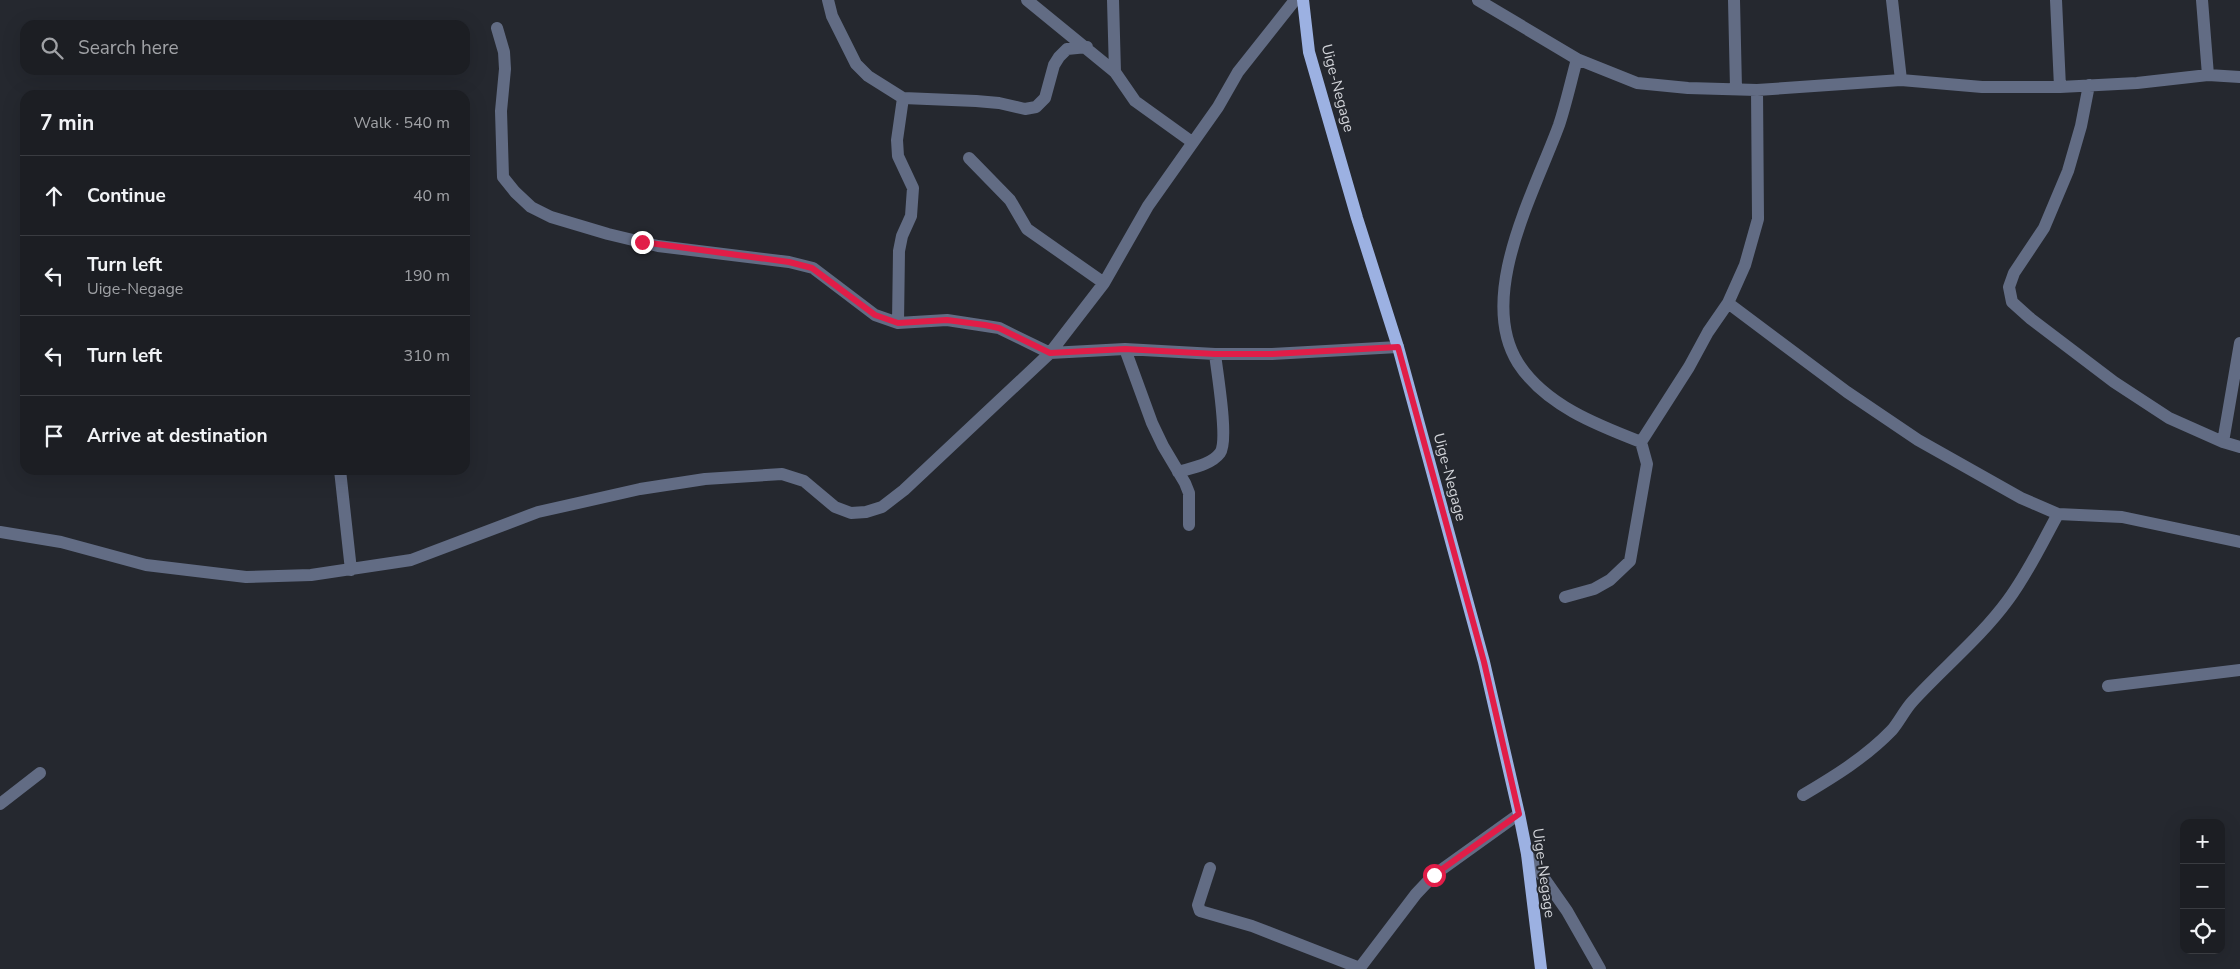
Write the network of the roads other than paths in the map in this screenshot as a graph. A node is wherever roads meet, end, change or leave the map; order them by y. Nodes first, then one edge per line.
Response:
1 (828, 0) edge
2 (1027, 0) edge
3 (1113, 0) edge
4 (1295, 0) edge
5 (1303, 0) edge
6 (1478, 0) edge
7 (1734, 0) edge
8 (1892, 0) edge
9 (2056, 0) edge
10 (2202, 0) edge
11 (497, 28) dead end
12 (1087, 47) junction
13 (1576, 59) junction
14 (1115, 72) junction
15 (2208, 75) junction
16 (2240, 77) edge
17 (1901, 80) junction
18 (2089, 85) junction
19 (2060, 87) junction
20 (1736, 88) junction
21 (1758, 90) junction
22 (903, 98) junction
23 (1192, 142) junction
24 (969, 158) dead end
25 (1104, 283) junction
26 (1728, 303) junction
27 (898, 323) junction
28 (2240, 342) edge
29 (1398, 347) junction
30 (1125, 349) junction
31 (1050, 353) junction
32 (1215, 354) junction
33 (1641, 442) junction
34 (2223, 442) junction
35 (2240, 447) edge
36 (1178, 472) junction
37 (341, 475) edge
38 (2058, 514) junction
39 (1188, 525) dead end
40 (0, 532) edge
41 (2240, 542) edge
42 (351, 570) junction
43 (1565, 597) dead end
44 (2240, 670) edge
45 (2108, 686) dead end
46 (40, 773) dead end
47 (1803, 795) dead end
48 (0, 804) edge
49 (1519, 814) junction
50 (1526, 854) junction
51 (1210, 868) dead end
52 (1359, 968) edge
53 (1541, 969) edge
54 (1600, 969) edge

1 - 22 street
2 - 12 street
3 - 14 street
4 - 23 street
5 - 29 main road, Uige-Negage
6 - 13 street
7 - 20 street
8 - 17 street
9 - 19 street
10 - 15 street
11 - 27 street
12 - 14 street
12 - 22 street
13 - 20 street
13 - 33 street
14 - 23 street
15 - 16 street
15 - 18 street
17 - 19 street
17 - 21 street
18 - 19 street
18 - 34 street
20 - 21 street
21 - 26 street
22 - 27 street
23 - 25 street
24 - 25 street
25 - 31 street
26 - 33 street
26 - 38 street
27 - 31 street
28 - 34 street
29 - 32 street
29 - 49 main road, Uige-Negage
30 - 31 street
30 - 32 street
30 - 36 street
31 - 42 street
32 - 36 street
33 - 43 street
34 - 35 street
36 - 39 street
37 - 42 street
38 - 41 street
38 - 47 street
40 - 42 street
44 - 45 street
46 - 48 street
49 - 50 main road, Uige-Negage
49 - 52 street
50 - 53 main road, Uige-Negage
50 - 54 street
51 - 52 street

